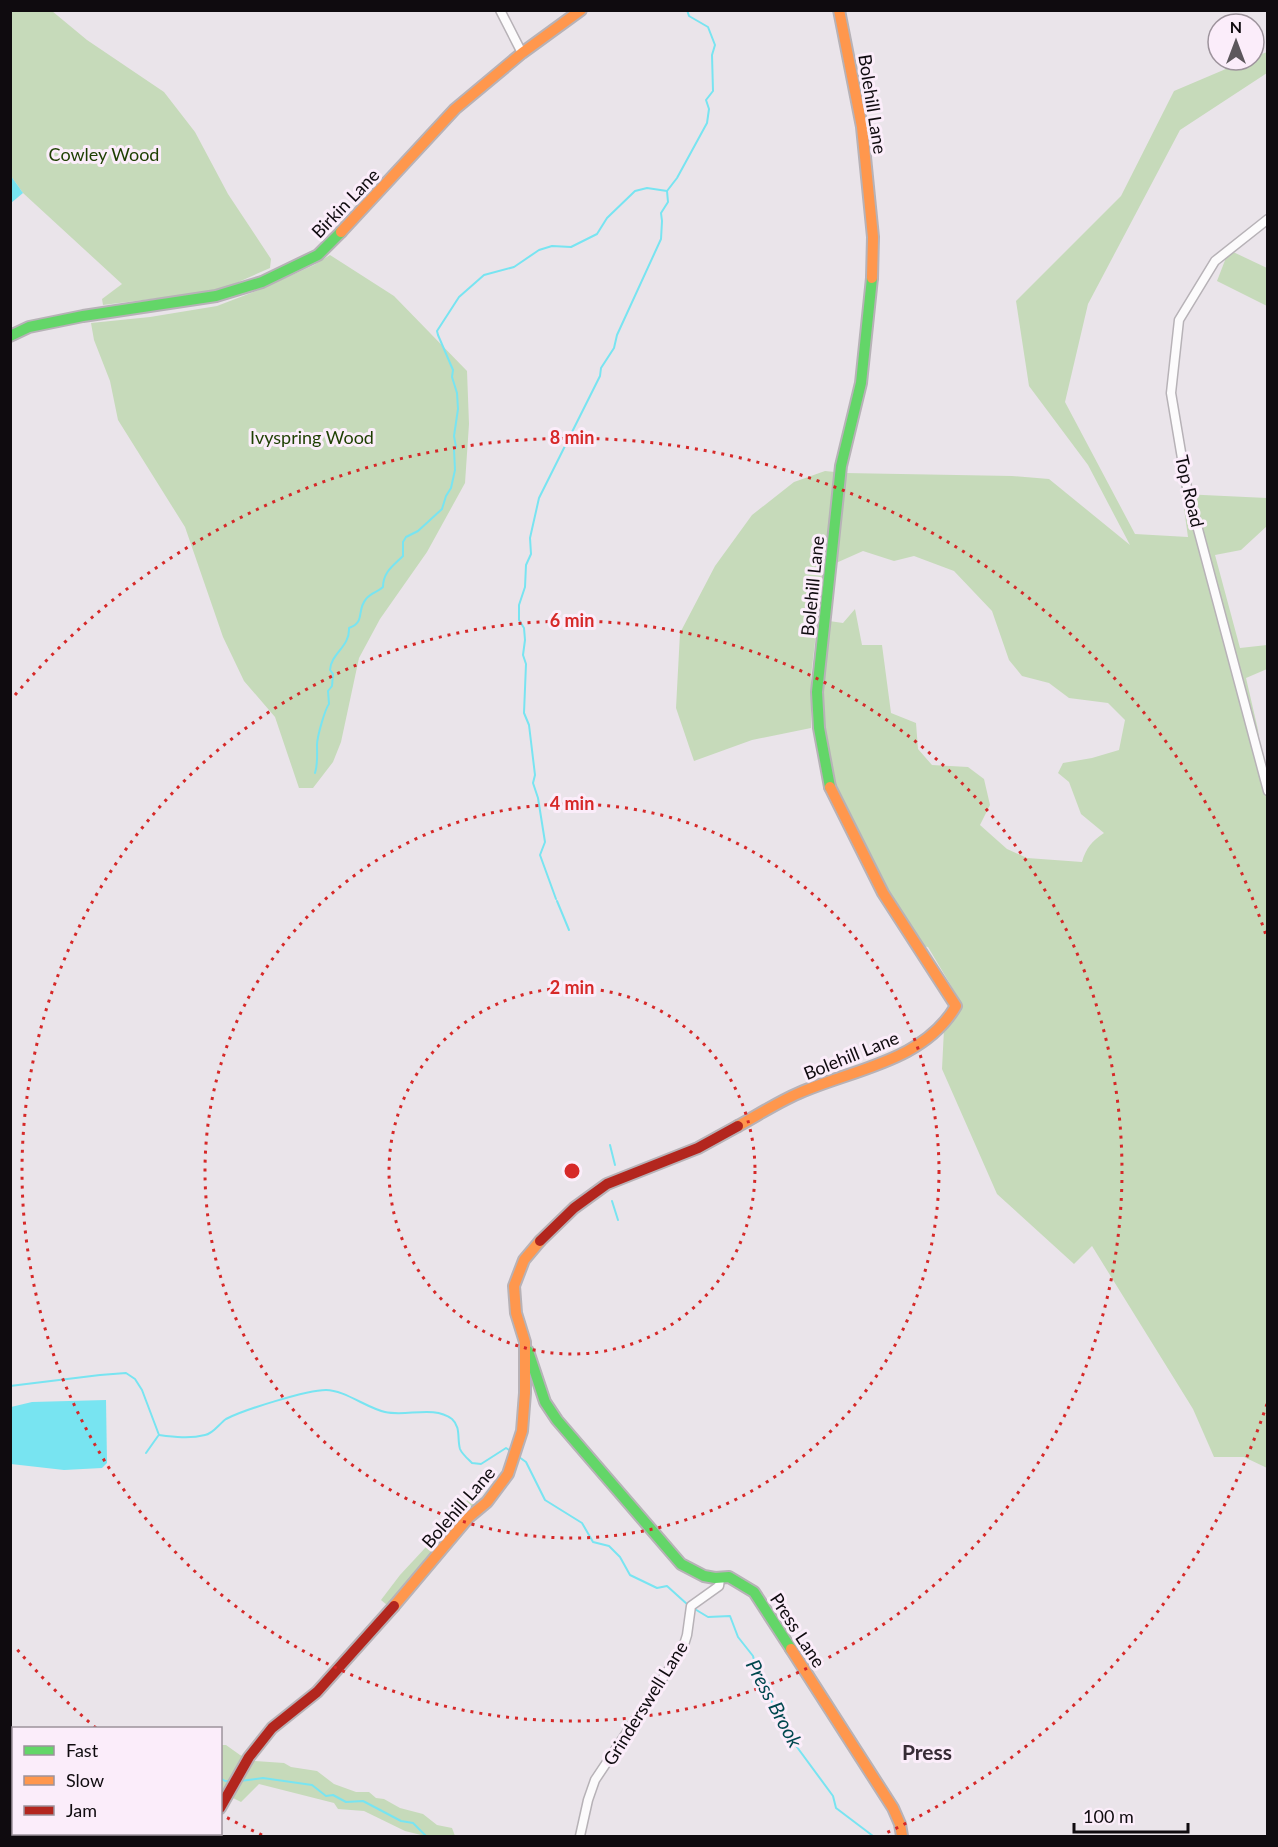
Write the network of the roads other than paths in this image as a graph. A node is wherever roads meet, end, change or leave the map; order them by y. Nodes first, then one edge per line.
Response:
1 (500, 10) edge
2 (581, 10) edge
3 (839, 10) edge
4 (522, 53) junction
5 (1268, 219) edge
6 (10, 336) edge
7 (1268, 791) edge
8 (525, 1342) junction
9 (720, 1579) junction
10 (222, 1805) edge
11 (580, 1836) edge
12 (902, 1836) edge

1 - 4 street
2 - 4 street, Birkin Lane
3 - 8 street, Bolehill Lane
4 - 6 street, Birkin Lane
5 - 7 street, Top Road
8 - 9 street, Press Lane
8 - 10 street, Bolehill Lane
9 - 11 street, Grinderswell Lane
9 - 12 street, Press Lane

